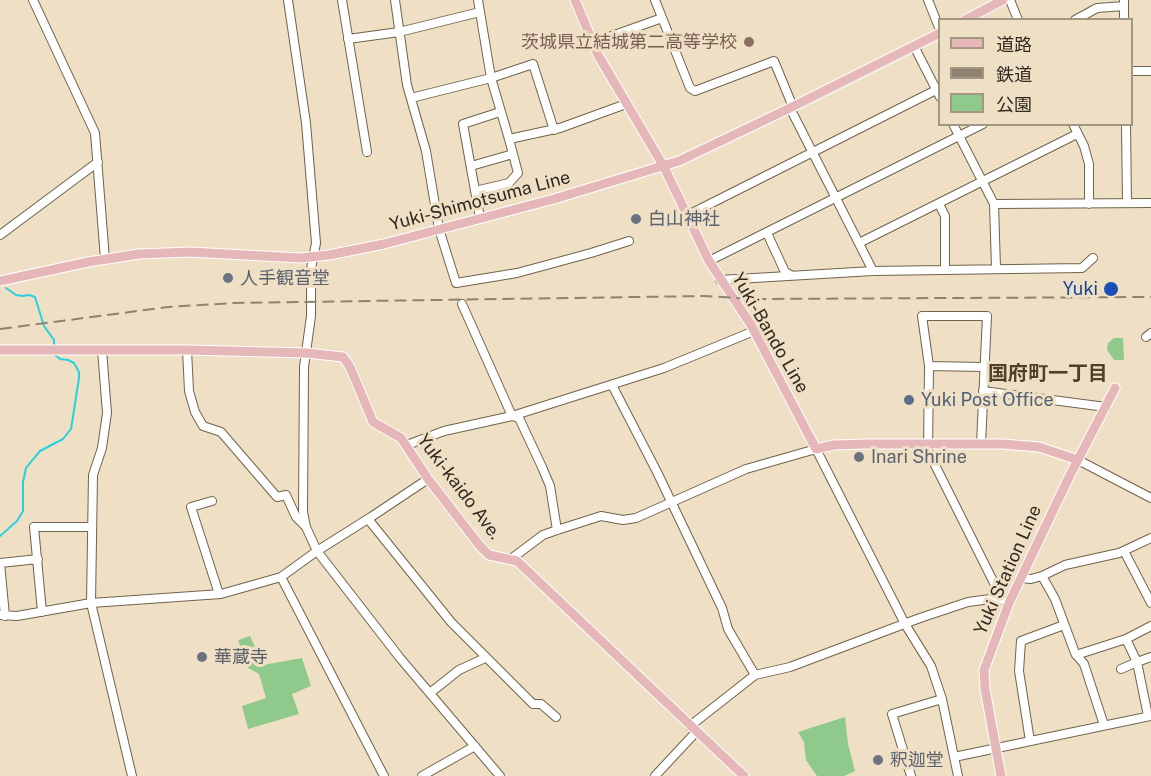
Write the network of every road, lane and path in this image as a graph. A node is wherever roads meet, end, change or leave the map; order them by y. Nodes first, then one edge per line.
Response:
1 (33, 0) edge
2 (288, 0) edge
3 (342, 0) edge
4 (395, 0) edge
5 (478, 0) edge
6 (575, 0) edge
7 (655, 0) edge
8 (928, 0) edge
9 (1003, 0) edge
10 (1010, 0) edge
11 (1124, 3) edge
12 (480, 12) junction
13 (662, 18) junction
14 (969, 18) edge
15 (1017, 18) edge
16 (1078, 18) edge
17 (938, 28) edge
18 (399, 32) junction
19 (938, 32) edge
20 (348, 39) junction
21 (592, 43) junction
22 (914, 46) junction
23 (1133, 71) edge
24 (1151, 71) edge
25 (491, 78) junction
26 (938, 92) edge
27 (411, 98) junction
28 (627, 104) junction
29 (792, 107) junction
30 (500, 112) junction
31 (954, 126) edge
32 (979, 126) edge
33 (1073, 126) edge
34 (1126, 126) edge
35 (554, 130) junction
36 (1077, 134) junction
37 (959, 137) junction
38 (509, 139) junction
39 (367, 152) dead end
40 (813, 153) junction
41 (513, 154) junction
42 (98, 162) junction
43 (471, 166) junction
44 (664, 166) junction
45 (983, 183) junction
46 (475, 191) junction
47 (836, 198) junction
48 (1127, 203) junction
49 (1151, 203) edge
50 (939, 204) junction
51 (994, 204) junction
52 (1089, 204) junction
53 (686, 216) junction
54 (480, 218) junction
55 (439, 229) junction
56 (766, 233) junction
57 (0, 235) edge
58 (629, 241) dead end
59 (859, 243) junction
60 (313, 257) junction
61 (1093, 258) dead end
62 (105, 259) junction
63 (709, 261) junction
64 (996, 268) junction
65 (945, 269) junction
66 (873, 271) junction
67 (791, 276) junction
68 (720, 280) junction
69 (0, 281) edge
70 (462, 304) dead end
71 (754, 331) junction
72 (102, 350) junction
73 (187, 350) junction
74 (0, 351) edge
75 (307, 353) junction
76 (929, 366) junction
77 (984, 367) junction
78 (612, 385) junction
79 (1115, 388) dead end
80 (983, 391) junction
81 (1106, 407) junction
82 (512, 416) junction
83 (927, 444) junction
84 (981, 444) junction
85 (407, 445) junction
86 (816, 449) junction
87 (1077, 460) junction
88 (428, 479) junction
89 (1151, 498) edge
90 (212, 501) dead end
91 (670, 504) junction
92 (368, 519) junction
93 (92, 527) junction
94 (306, 527) junction
95 (557, 530) junction
96 (1151, 538) edge
97 (317, 550) junction
98 (1124, 551) junction
99 (38, 559) junction
100 (511, 559) junction
101 (1042, 576) junction
102 (281, 577) junction
103 (1021, 578) junction
104 (219, 594) junction
105 (998, 598) junction
106 (91, 603) junction
107 (1009, 603) junction
108 (1151, 603) edge
109 (42, 612) junction
110 (3, 615) edge
111 (905, 624) junction
112 (1064, 625) junction
113 (1151, 626) edge
114 (1126, 639) junction
115 (1077, 655) junction
116 (1151, 657) edge
117 (485, 658) junction
118 (1137, 662) junction
119 (1121, 669) dead end
120 (755, 675) junction
121 (430, 693) junction
122 (942, 699) junction
123 (1149, 716) edge
124 (556, 717) dead end
125 (1104, 725) junction
126 (693, 729) junction
127 (1030, 741) junction
128 (475, 746) junction
129 (996, 749) junction
130 (954, 757) junction
131 (132, 776) edge
132 (384, 776) edge
133 (422, 776) edge
134 (500, 776) edge
135 (655, 776) edge
136 (744, 776) edge
137 (911, 776) edge
138 (958, 776) edge
139 (1001, 776) edge

1 - 42 street
2 - 60 street
3 - 20 street
4 - 18 street
5 - 12 street
6 - 21 main road, Yuki-Bando Line
7 - 13 street
8 - 17 street
9 - 14 main road
10 - 15 street
11 - 16 street
12 - 18 street
12 - 25 street
13 - 21 street
13 - 29 street
18 - 20 street
18 - 27 street
19 - 22 main road, Yuki-Shimotsuma Line
20 - 39 street
21 - 28 main road, Yuki-Bando Line
22 - 26 street
22 - 29 main road, Yuki-Shimotsuma Line
23 - 24 street
25 - 27 street
25 - 30 street
25 - 35 street
26 - 40 street
27 - 55 street
28 - 35 street
28 - 44 main road, Yuki-Bando Line
29 - 40 street
29 - 44 main road, Yuki-Shimotsuma Line
30 - 38 street
30 - 43 street
31 - 37 street
32 - 37 street
33 - 36 street
34 - 48 street
35 - 38 street
36 - 45 street
36 - 52 street
37 - 45 street
37 - 47 street
38 - 41 street
40 - 47 street
40 - 53 street
41 - 43 street
41 - 46 street
42 - 57 street
42 - 62 street
43 - 46 street
44 - 53 main road, Yuki-Bando Line
44 - 54 main road, Yuki-Shimotsuma Line
45 - 50 street
45 - 51 street
46 - 54 street
47 - 56 street
47 - 59 street
48 - 49 street
48 - 52 street
50 - 59 street
50 - 65 street
51 - 52 street
51 - 64 street
53 - 63 main road, Yuki-Bando Line
54 - 55 main road, Yuki-Shimotsuma Line
55 - 58 street
55 - 60 main road, Yuki-Shimotsuma Line
56 - 63 street
56 - 67 street
59 - 66 street
60 - 62 main road, Yuki-Shimotsuma Line
60 - 75 street
61 - 64 street
62 - 69 main road, Yuki-Shimotsuma Line
63 - 68 main road, Yuki-Bando Line
64 - 65 street
65 - 66 street
66 - 67 street
67 - 68 street
68 - 71 main road, Yuki-Bando Line
70 - 82 street
71 - 78 street
71 - 86 main road, Yuki-Bando Line
72 - 73 main road, Yuki-kaido Ave.
72 - 74 main road, Yuki-kaido Ave.
72 - 93 street
73 - 75 main road, Yuki-kaido Ave.
73 - 94 street
75 - 85 main road, Yuki-kaido Ave.
75 - 94 street
76 - 77 street
76 - 77 street
76 - 83 street
77 - 80 street
78 - 82 street
78 - 91 street
79 - 81 main road, Yuki Station Line
80 - 81 street
80 - 84 street
81 - 87 main road, Yuki Station Line
82 - 85 street
82 - 95 street
83 - 84 main road
83 - 86 main road
83 - 105 street
84 - 87 main road
85 - 88 main road, Yuki-kaido Ave.
86 - 91 street
86 - 111 street
87 - 89 street
87 - 103 main road, Yuki Station Line
88 - 92 street
88 - 100 main road, Yuki-kaido Ave.
90 - 104 street
91 - 95 street
91 - 120 street
92 - 97 street
92 - 117 street
93 - 99 street
93 - 106 street
94 - 97 street
95 - 100 street
96 - 98 street
97 - 102 street
97 - 121 street
98 - 101 street
98 - 108 street
99 - 109 street
99 - 110 street
100 - 126 main road, Yuki-kaido Ave.
101 - 103 street
101 - 112 street
102 - 104 street
102 - 132 street
103 - 107 main road, Yuki Station Line
104 - 106 street
105 - 107 street
105 - 111 street
106 - 109 street
106 - 131 street
107 - 129 main road, Yuki Station Line
109 - 110 street
111 - 120 street
111 - 122 street
112 - 115 street
112 - 127 street
113 - 114 street
114 - 115 street
114 - 118 street
115 - 125 street
116 - 118 street
117 - 121 street
117 - 124 street
118 - 119 street
118 - 123 street
120 - 126 street
121 - 128 street
122 - 130 street
122 - 137 street
123 - 125 street
125 - 127 street
126 - 135 street
126 - 136 main road, Yuki-kaido Ave.
127 - 129 street
128 - 133 street
128 - 134 street
129 - 130 street
129 - 139 main road, Yuki Station Line
130 - 138 street

